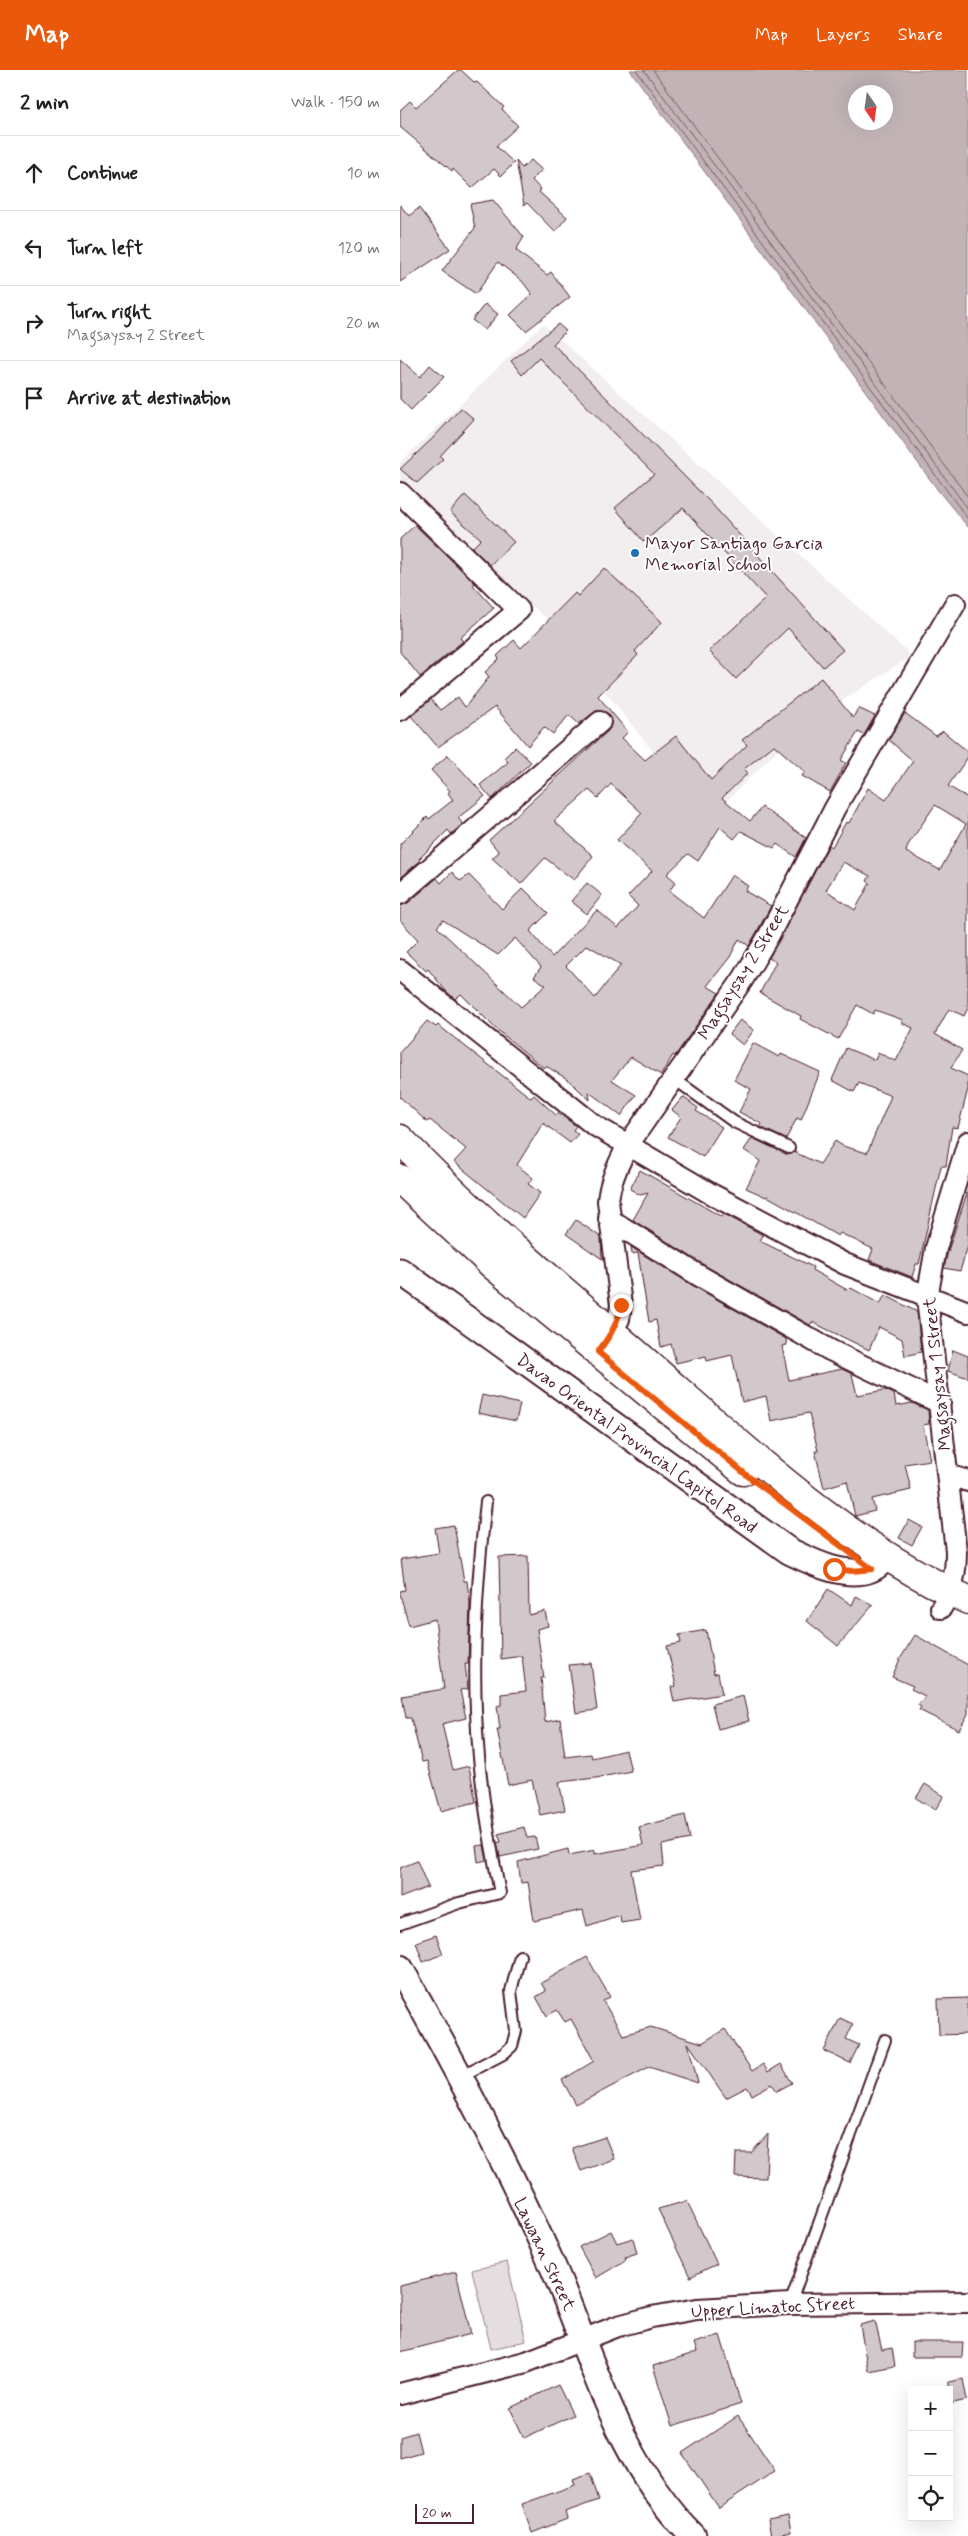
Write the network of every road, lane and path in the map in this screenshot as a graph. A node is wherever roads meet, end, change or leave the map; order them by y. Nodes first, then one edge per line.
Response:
1 (400, 493) edge
2 (955, 604) dead end
3 (400, 710) edge
4 (600, 722) dead end
5 (400, 894) edge
6 (400, 970) edge
7 (673, 1078) junction
8 (400, 1139) edge
9 (968, 1142) edge
10 (628, 1145) junction
11 (789, 1148) dead end
12 (400, 1178) edge
13 (609, 1219) junction
14 (400, 1271) edge
15 (927, 1298) junction
16 (968, 1312) edge
17 (605, 1342) junction
18 (940, 1403) junction
19 (948, 1475) junction
20 (968, 1481) edge
21 (486, 1502) dead end
22 (889, 1569) junction
23 (953, 1600) edge
24 (968, 1620) edge
25 (400, 1924) edge
26 (520, 1956) dead end
27 (400, 1968) edge
28 (885, 2040) dead end
29 (461, 2076) junction
30 (968, 2302) edge
31 (790, 2304) junction
32 (583, 2340) junction
33 (400, 2394) edge
34 (694, 2536) edge

1 - 3 street
2 - 7 street, Magsaysay 2 Street
4 - 5 street
6 - 10 street
7 - 10 street, Magsaysay 2 Street
7 - 11 lane
8 - 17 main road
9 - 15 street, Magsaysay 1 Street
10 - 13 street, Magsaysay 2 Street
10 - 15 street
12 - 17 main road
13 - 17 street, Magsaysay 2 Street
13 - 18 street
14 - 22 street, Davao Oriental Provincial Capitol Road
15 - 16 street
15 - 18 street, Magsaysay 1 Street
17 - 22 main road
18 - 19 street, Magsaysay 1 Street
19 - 20 street
19 - 23 street, Magsaysay 1 Street
21 - 25 lane
22 - 23 main road
23 - 24 main road
26 - 29 lane
27 - 29 street, Lawaan Street
28 - 31 lane
29 - 32 street, Lawaan Street
30 - 31 street, Upper Limatoc Street
31 - 32 street, Upper Limatoc Street
32 - 33 street, Upper Limatoc Street
32 - 34 street, Lawaan Street

